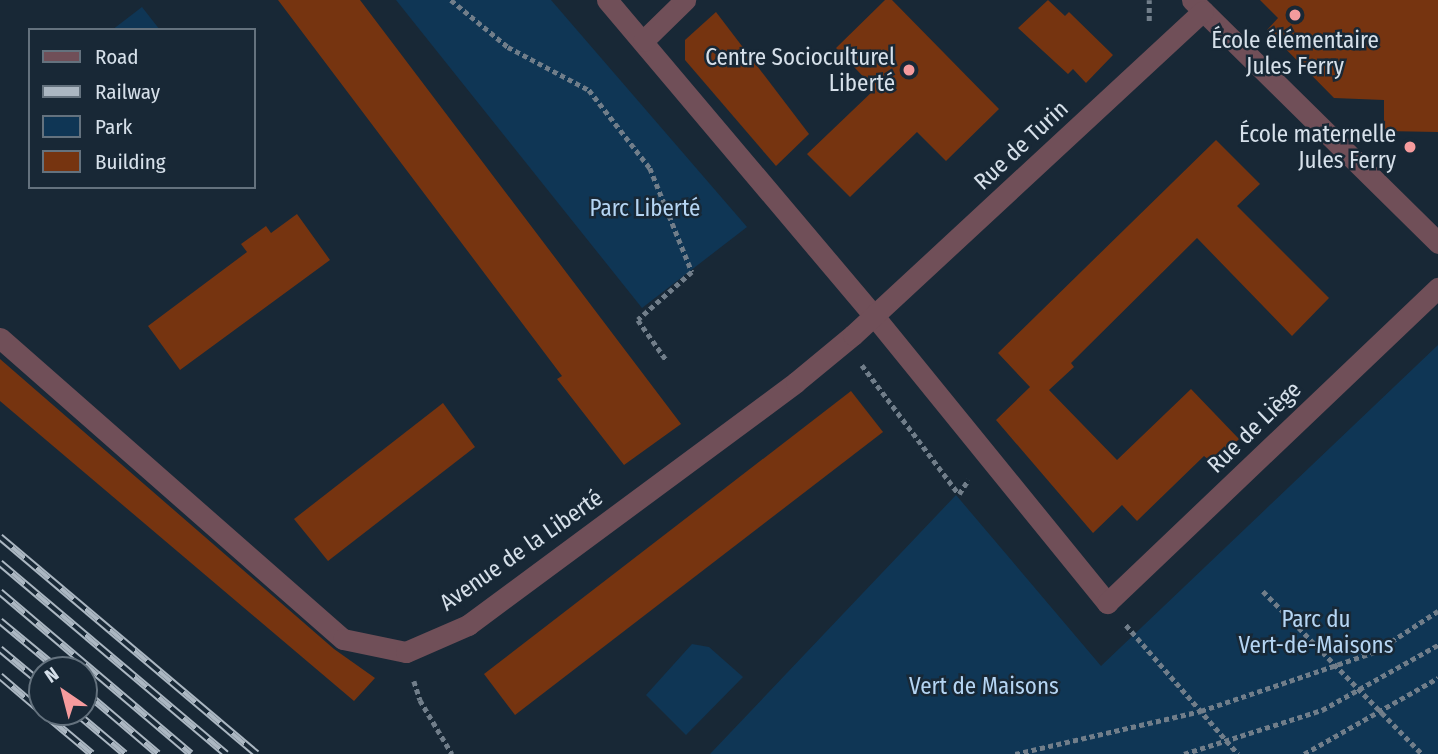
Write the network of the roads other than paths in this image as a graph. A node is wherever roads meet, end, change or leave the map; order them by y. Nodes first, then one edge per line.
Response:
1 (607, 0) edge
2 (685, 0) edge
3 (1197, 6) edge
4 (643, 41) junction
5 (1438, 243) edge
6 (1438, 288) edge
7 (874, 316) junction
8 (0, 338) edge

1 - 4 street
2 - 4 street
3 - 5 street
3 - 7 street, Rue de Turin
4 - 7 street
6 - 7 street, Rue de Liège
7 - 8 street, Avenue de la Liberté

